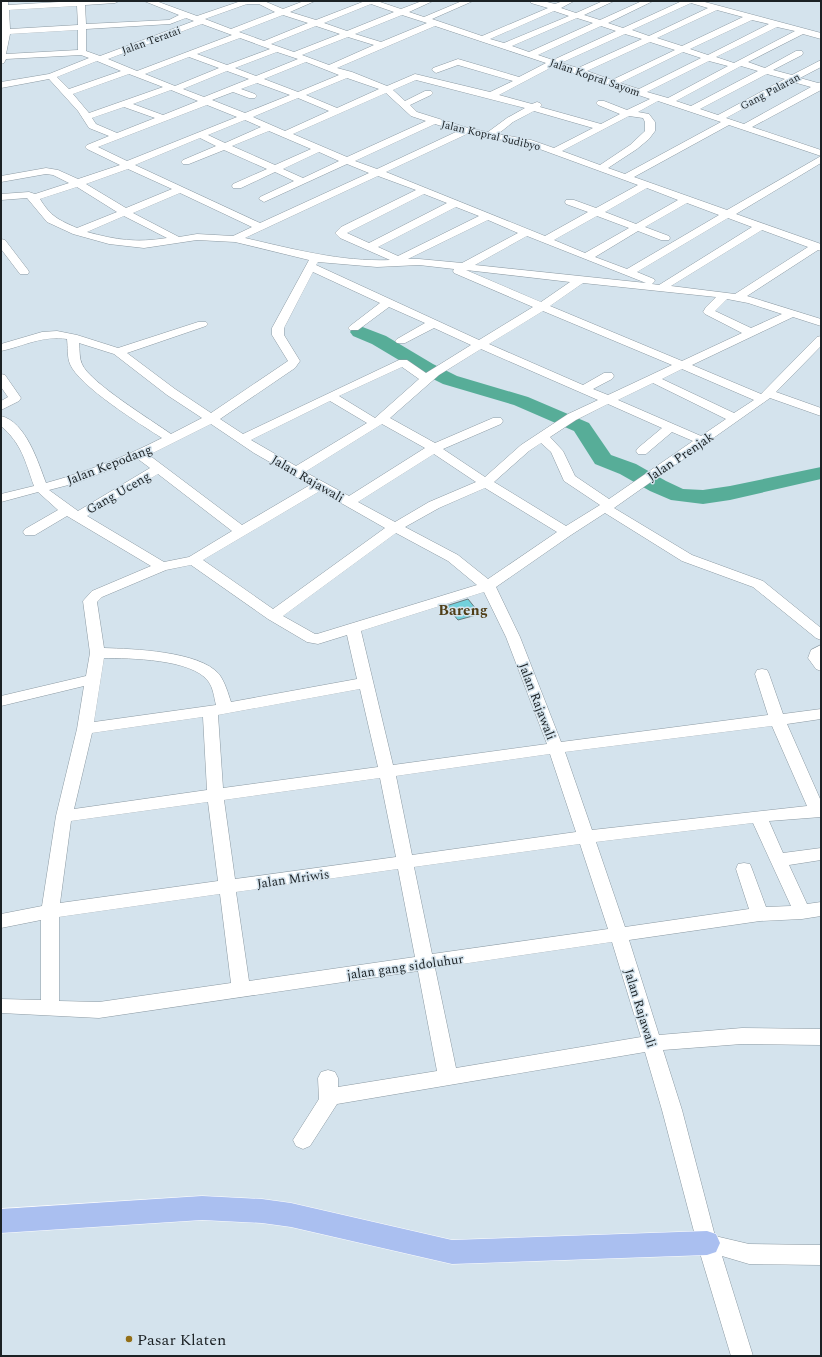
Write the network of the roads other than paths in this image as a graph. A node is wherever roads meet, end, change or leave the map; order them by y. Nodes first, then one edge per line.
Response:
1 (115, 1) edge
2 (148, 1) edge
3 (310, 1) edge
4 (429, 1) edge
5 (469, 1) edge
6 (534, 1) edge
7 (570, 1) edge
8 (610, 1) edge
9 (649, 1) edge
10 (691, 1) edge
11 (732, 1) edge
12 (80, 2) edge
13 (377, 2) edge
14 (4, 5) edge
15 (554, 8) junction
16 (717, 8) junction
17 (282, 12) junction
18 (402, 12) junction
19 (186, 15) junction
20 (576, 16) junction
21 (751, 17) junction
22 (200, 20) junction
23 (424, 20) junction
24 (315, 23) junction
25 (434, 23) junction
26 (599, 23) junction
27 (776, 24) junction
28 (82, 28) junction
29 (623, 31) junction
30 (802, 31) junction
31 (4, 32) edge
32 (294, 32) junction
33 (236, 33) junction
34 (347, 34) junction
35 (821, 36) edge
36 (648, 38) junction
37 (482, 39) junction
38 (325, 43) junction
39 (263, 44) junction
40 (381, 46) junction
41 (505, 46) junction
42 (277, 49) junction
43 (683, 49) junction
44 (82, 52) junction
45 (799, 53) dead end
46 (189, 54) junction
47 (295, 55) junction
48 (530, 55) junction
49 (709, 57) junction
50 (1, 59) edge
51 (98, 59) junction
52 (307, 59) junction
53 (553, 63) junction
54 (821, 63) edge
55 (737, 65) junction
56 (331, 67) junction
57 (227, 68) junction
58 (436, 70) dead end
59 (765, 71) junction
60 (132, 72) junction
61 (578, 72) junction
62 (349, 74) junction
63 (50, 76) junction
64 (1, 79) edge
65 (256, 79) junction
66 (792, 79) junction
67 (520, 80) junction
68 (612, 83) junction
69 (1, 85) edge
70 (820, 86) edge
71 (172, 88) junction
72 (232, 89) junction
73 (386, 89) junction
74 (639, 92) junction
75 (67, 93) junction
76 (428, 93) dead end
77 (298, 95) junction
78 (489, 95) junction
79 (252, 96) dead end
80 (658, 98) junction
81 (204, 101) junction
82 (543, 101) dead end
83 (668, 102) junction
84 (601, 103) dead end
85 (125, 104) junction
86 (404, 105) junction
87 (532, 108) junction
88 (691, 110) junction
89 (336, 111) junction
90 (629, 113) junction
91 (87, 117) junction
92 (246, 117) junction
93 (162, 118) junction
94 (718, 118) junction
95 (434, 121) junction
96 (728, 122) junction
97 (270, 127) junction
98 (602, 127) junction
99 (745, 127) junction
100 (466, 131) junction
101 (285, 134) junction
102 (200, 135) junction
103 (116, 136) junction
104 (490, 136) junction
105 (225, 146) junction
106 (319, 149) junction
107 (555, 152) junction
108 (821, 153) edge
109 (821, 159) edge
110 (347, 161) junction
111 (186, 162) dead end
112 (129, 164) junction
113 (601, 168) junction
114 (275, 169) junction
115 (376, 172) junction
116 (627, 177) junction
117 (1, 179) edge
118 (302, 181) junction
119 (78, 183) junction
120 (647, 184) junction
121 (237, 186) dead end
122 (182, 189) junction
123 (424, 190) junction
124 (1, 197) edge
125 (34, 198) junction
126 (686, 198) junction
127 (264, 199) dead end
128 (570, 202) dead end
129 (455, 203) junction
130 (126, 213) junction
131 (597, 213) junction
132 (728, 214) junction
133 (486, 217) junction
134 (260, 226) junction
135 (761, 226) junction
136 (636, 227) junction
137 (77, 232) junction
138 (527, 232) junction
139 (666, 238) dead end
140 (235, 239) junction
141 (178, 240) junction
142 (546, 240) junction
143 (3, 247) edge
144 (369, 247) junction
145 (819, 247) edge
146 (586, 257) junction
147 (396, 261) junction
148 (313, 262) junction
149 (444, 265) junction
150 (463, 267) junction
151 (24, 272) dead end
152 (628, 273) junction
153 (581, 279) junction
154 (666, 287) junction
155 (726, 295) junction
156 (738, 297) junction
157 (389, 302) junction
158 (542, 306) junction
159 (793, 313) junction
160 (434, 323) junction
161 (821, 323) edge
162 (202, 324) dead end
163 (354, 328) dead end
164 (751, 333) junction
165 (74, 337) junction
166 (821, 339) edge
167 (400, 341) dead end
168 (479, 344) junction
169 (1, 348) edge
170 (118, 352) junction
171 (684, 365) junction
172 (430, 376) junction
173 (608, 376) dead end
174 (1, 378) edge
175 (653, 379) junction
176 (584, 389) junction
177 (330, 396) junction
178 (766, 396) junction
179 (609, 400) junction
180 (1, 406) edge
181 (821, 412) edge
182 (212, 418) junction
183 (735, 418) junction
184 (1, 420) edge
185 (378, 421) junction
186 (497, 421) dead end
187 (670, 427) junction
188 (542, 436) junction
189 (171, 439) junction
190 (243, 439) junction
191 (703, 441) junction
192 (434, 448) junction
193 (642, 451) dead end
194 (140, 454) junction
195 (158, 469) junction
196 (296, 472) junction
197 (486, 483) junction
198 (320, 485) junction
199 (41, 488) junction
200 (1, 498) edge
201 (349, 502) junction
202 (607, 507) junction
203 (73, 513) junction
204 (394, 528) junction
205 (241, 531) junction
206 (30, 532) dead end
207 (566, 532) junction
208 (193, 560) junction
209 (162, 567) junction
210 (483, 582) junction
211 (273, 616) junction
212 (821, 635) edge
213 (355, 639) junction
214 (821, 650) edge
215 (97, 653) junction
216 (821, 666) edge
217 (762, 674) dead end
218 (94, 679) junction
219 (366, 683) junction
220 (1, 701) edge
221 (217, 710) junction
222 (821, 714) edge
223 (778, 721) junction
224 (85, 729) junction
225 (556, 748) junction
226 (387, 772) junction
227 (215, 796) junction
228 (819, 811) edge
229 (64, 816) junction
230 (758, 816) junction
231 (586, 837) junction
232 (821, 854) edge
233 (778, 860) junction
234 (406, 863) junction
235 (744, 869) dead end
236 (226, 888) junction
237 (821, 909) edge
238 (50, 911) junction
239 (802, 912) junction
240 (760, 914) junction
241 (1, 921) edge
242 (619, 935) junction
243 (425, 963) junction
244 (241, 989) junction
245 (1, 1006) edge
246 (50, 1008) junction
247 (821, 1037) edge
248 (652, 1043) junction
249 (448, 1077) junction
250 (303, 1140) dead end
251 (1, 1221) edge
252 (707, 1243) junction
253 (821, 1255) edge
254 (742, 1356) edge

1 - 12 street
2 - 19 street, Jalan Kopral Sudibyo
3 - 17 street
4 - 18 street
5 - 23 street
6 - 15 street
7 - 15 street
8 - 20 street
9 - 26 street
10 - 16 street
10 - 29 street
11 - 16 street
12 - 14 street
12 - 28 street
13 - 18 street, Jalan Kopral Sayom
13 - 24 street
14 - 31 street
15 - 20 street
15 - 37 street
16 - 21 street
16 - 36 street
17 - 22 street, Jalan Teratai
17 - 24 street, Jalan Teratai
17 - 33 street
18 - 23 street, Jalan Kopral Sayom
18 - 34 street
19 - 22 street, Jalan Kopral Sudibyo
19 - 28 street
20 - 26 street
20 - 41 street
21 - 27 street
21 - 43 street
22 - 33 street, Jalan Kopral Sudibyo
22 - 51 street, Jalan Teratai
23 - 25 street, Jalan Kopral Sayom
24 - 32 street
24 - 34 street, Jalan Teratai
25 - 37 street, Jalan Kopral Sayom
25 - 40 street
26 - 29 street
26 - 48 street
27 - 30 street
27 - 49 street
28 - 31 street
28 - 44 street
29 - 36 street
29 - 53 street
30 - 35 street
30 - 55 street
31 - 50 street
32 - 38 street
32 - 39 street
33 - 39 street, Jalan Kopral Sudibyo
33 - 46 street
34 - 38 street
34 - 40 street, Jalan Teratai
36 - 43 street
36 - 61 street
37 - 41 street, Jalan Kopral Sayom
38 - 47 street
39 - 42 street, Jalan Kopral Sudibyo
40 - 56 street
41 - 48 street, Jalan Kopral Sayom
42 - 47 street, Jalan Kopral Sudibyo
42 - 57 street
43 - 49 street
43 - 68 street
44 - 50 street
44 - 51 street
45 - 59 street
46 - 57 street
46 - 60 street
47 - 52 street, Jalan Kopral Sudibyo
48 - 53 street, Jalan Kopral Sayom
49 - 55 street
49 - 74 street
51 - 60 street
51 - 63 street, Jalan Teratai
52 - 56 street, Jalan Kopral Sudibyo
52 - 65 street
53 - 61 street, Jalan Kopral Sayom
53 - 67 street
54 - 66 street, Gang Palaran
55 - 59 street
55 - 83 street
56 - 62 street, Jalan Kopral Sudibyo
57 - 65 street
57 - 71 street
58 - 67 street
59 - 66 street
59 - 88 street
60 - 71 street
60 - 75 street
61 - 68 street, Jalan Kopral Sayom
62 - 73 street, Jalan Kopral Sudibyo
62 - 77 street
63 - 69 street, Jalan Teratai
63 - 75 street
64 - 69 street
65 - 72 street
65 - 77 street
66 - 70 street
66 - 94 street, Gang Palaran
67 - 78 street
68 - 74 street, Jalan Kopral Sayom
70 - 99 street
71 - 81 street
71 - 85 street
72 - 79 street
72 - 81 street
73 - 78 street
73 - 86 street, Jalan Kopral Sudibyo
73 - 89 street
74 - 80 street, Jalan Kopral Sayom
75 - 91 street
76 - 86 street
77 - 89 street
77 - 92 street
78 - 87 street
80 - 83 street, Jalan Kopral Sayom
80 - 90 street
81 - 92 street
81 - 93 street
82 - 87 street
83 - 88 street, Jalan Kopral Sayom
84 - 90 street
85 - 91 street
85 - 93 street
86 - 95 street, Jalan Kopral Sudibyo
87 - 98 street
87 - 104 street
88 - 94 street, Jalan Kopral Sayom
89 - 101 street
90 - 98 street
90 - 113 street
91 - 103 street
92 - 97 street
92 - 102 street
93 - 103 street
94 - 96 street, Jalan Kopral Sayom
95 - 100 street, Jalan Kopral Sudibyo
95 - 110 street
96 - 99 street, Jalan Kopral Sayom
96 - 116 street
97 - 101 street
97 - 105 street
98 - 107 street
99 - 108 street, Jalan Kopral Sayom
100 - 104 street, Jalan Kopral Sudibyo
100 - 115 street
101 - 106 street
102 - 105 street
102 - 112 street
103 - 112 street
104 - 107 street, Jalan Kopral Sudibyo
105 - 111 street
105 - 114 street
106 - 110 street
106 - 114 street
107 - 113 street, Jalan Kopral Sudibyo
109 - 132 street
110 - 115 street
110 - 118 street
112 - 119 street
112 - 122 street
113 - 116 street, Jalan Kopral Sudibyo
114 - 118 street
114 - 121 street
115 - 123 street
115 - 134 street
116 - 120 street, Jalan Kopral Sudibyo
117 - 119 street
118 - 127 street
119 - 125 street
119 - 130 street
120 - 126 street, Jalan Kopral Sudibyo
120 - 131 street
122 - 130 street
122 - 134 street
123 - 129 street
123 - 144 street
124 - 125 street
125 - 137 street
126 - 132 street, Jalan Kopral Sudibyo
126 - 136 street
128 - 131 street
129 - 133 street
129 - 144 street
130 - 137 street
130 - 141 street
131 - 136 street
131 - 142 street
132 - 135 street, Jalan Kopral Sudibyo
132 - 152 street
133 - 138 street
133 - 147 street
134 - 140 street
135 - 145 street, Jalan Kopral Sudibyo
135 - 154 street
136 - 139 street
136 - 146 street
137 - 141 street
138 - 142 street
138 - 150 street
140 - 141 street
140 - 148 street
142 - 146 street
143 - 151 street
144 - 147 street
145 - 156 street
146 - 152 street
147 - 148 street
147 - 149 street
148 - 157 street
148 - 182 street, Jalan Kepodang
149 - 150 street
149 - 158 street
150 - 153 street
152 - 154 street
153 - 154 street
153 - 158 street
154 - 155 street
155 - 156 street
155 - 164 street
156 - 159 street
157 - 160 street
157 - 163 street
158 - 168 street
158 - 171 street
159 - 161 street
159 - 164 street
160 - 167 street
160 - 168 street
162 - 170 street
164 - 171 street
165 - 169 street, Jalan Rajawali
165 - 170 street, Jalan Rajawali
165 - 189 street
166 - 178 street, Jalan Prenjak
168 - 172 street
168 - 176 street
170 - 182 street, Jalan Rajawali
171 - 175 street
171 - 178 street
172 - 177 street
172 - 185 street
173 - 176 street
174 - 180 street
175 - 179 street
175 - 183 street
176 - 179 street
177 - 185 street
177 - 190 street
178 - 181 street
178 - 183 street, Jalan Prenjak
179 - 187 street
179 - 188 street
182 - 189 street, Jalan Kepodang
182 - 190 street, Jalan Rajawali
183 - 191 street, Jalan Prenjak
184 - 199 street
185 - 192 street
185 - 196 street
186 - 192 street
187 - 191 street
187 - 193 street
188 - 197 street
188 - 202 street
189 - 194 street, Jalan Kepodang
190 - 196 street, Jalan Rajawali
191 - 202 street, Jalan Prenjak
192 - 197 street
192 - 201 street
194 - 195 street
194 - 199 street, Jalan Kepodang
195 - 203 street, Gang Uceng
195 - 205 street
196 - 198 street, Jalan Rajawali
197 - 204 street
197 - 207 street
198 - 201 street, Jalan Rajawali
198 - 205 street
199 - 200 street, Jalan Kepodang
199 - 203 street
201 - 204 street, Jalan Rajawali
202 - 207 street, Jalan Prenjak
202 - 212 street
203 - 206 street, Gang Uceng
203 - 209 street
204 - 210 street, Jalan Rajawali
204 - 211 street
205 - 208 street
207 - 210 street, Jalan Prenjak
208 - 209 street
208 - 211 street, Jalan Prenjak
209 - 215 street
210 - 213 street, Jalan Prenjak
210 - 225 street, Jalan Rajawali
211 - 213 street, Jalan Prenjak
213 - 219 street
214 - 216 street
215 - 218 street
215 - 221 street
217 - 223 street
218 - 220 street
218 - 224 street
219 - 221 street
219 - 226 street
221 - 224 street
221 - 227 street
222 - 223 street
223 - 225 street
223 - 228 street
224 - 229 street
225 - 226 street
225 - 231 street, Jalan Rajawali
226 - 227 street
226 - 234 street
227 - 229 street
227 - 236 street
228 - 230 street, Jalan Mriwis
229 - 238 street
230 - 231 street, Jalan Mriwis
230 - 233 street
231 - 234 street, Jalan Mriwis
231 - 242 street, Jalan Rajawali
232 - 233 street
233 - 239 street
234 - 236 street, Jalan Mriwis
234 - 243 street
235 - 240 street
236 - 238 street, Jalan Mriwis
236 - 244 street
237 - 239 street, jalan gang sidoluhur
238 - 241 street, Jalan Mriwis
238 - 246 street
239 - 240 street, jalan gang sidoluhur
240 - 242 street, jalan gang sidoluhur
242 - 243 street, jalan gang sidoluhur
242 - 248 street, Jalan Rajawali
243 - 244 street, jalan gang sidoluhur
243 - 249 street
244 - 246 street, jalan gang sidoluhur
245 - 246 street, jalan gang sidoluhur
247 - 248 street
248 - 249 street
248 - 252 street, Jalan Rajawali
249 - 250 street
251 - 252 main road
252 - 253 street
252 - 254 street, Jalan Rajawali

